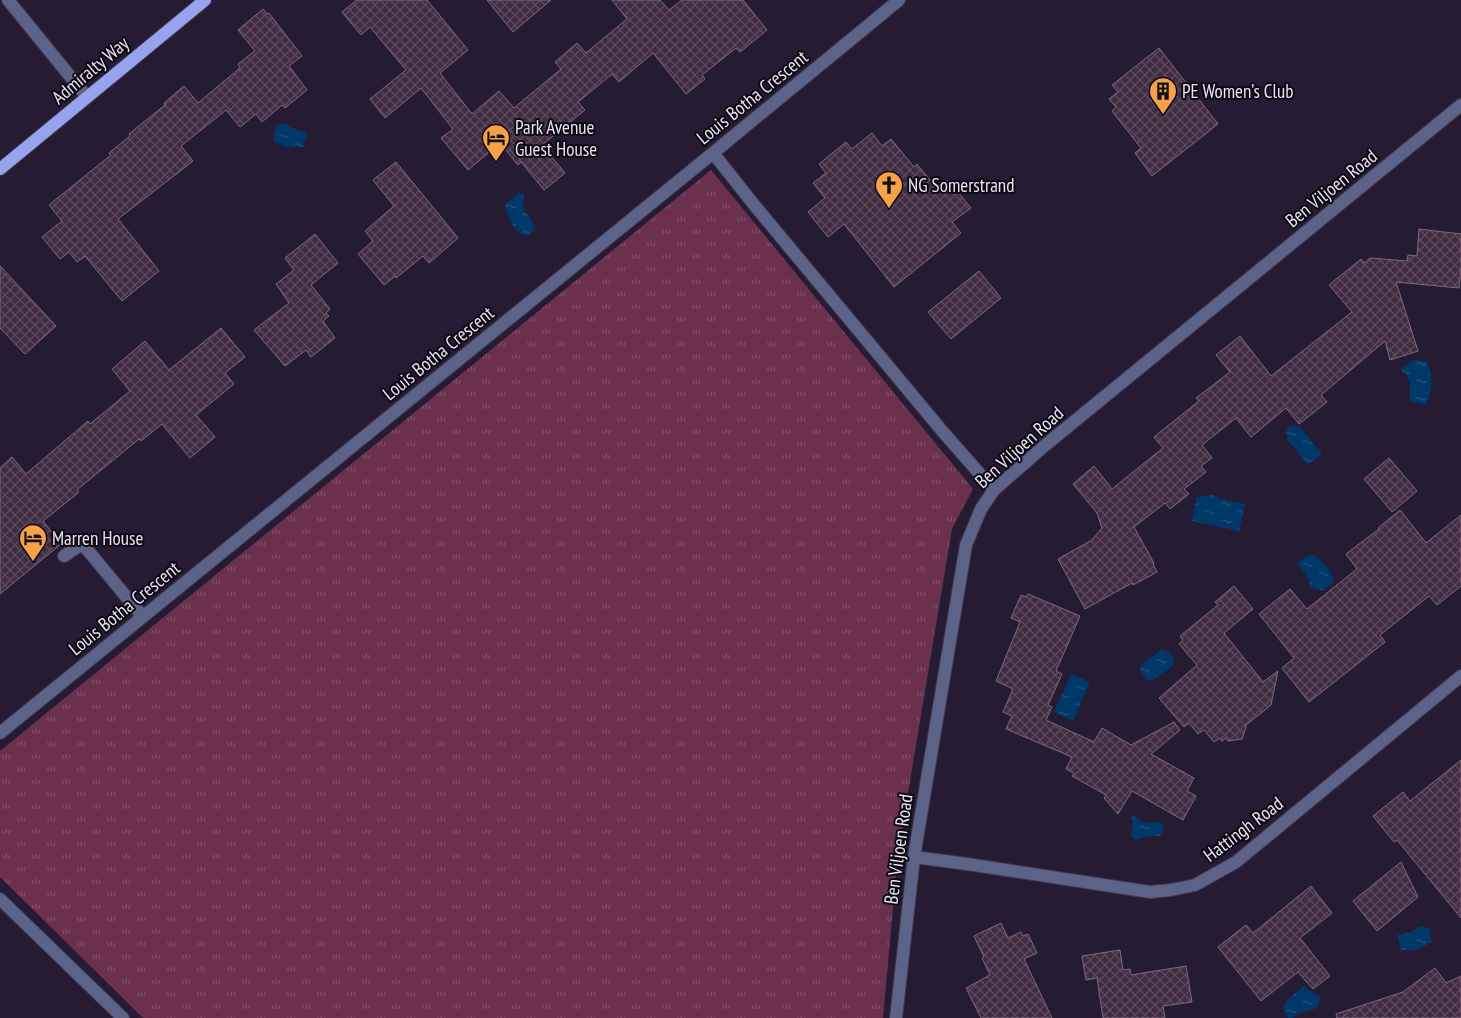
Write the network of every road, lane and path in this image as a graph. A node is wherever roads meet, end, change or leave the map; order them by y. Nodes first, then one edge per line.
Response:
1 (8, 0) edge
2 (205, 0) edge
3 (899, 0) edge
4 (87, 97) junction
5 (1461, 105) edge
6 (714, 153) junction
7 (0, 169) edge
8 (994, 490) junction
9 (64, 556) dead end
10 (143, 617) junction
11 (1461, 676) edge
12 (0, 733) edge
13 (914, 857) junction
14 (0, 899) edge
15 (123, 1018) edge
16 (896, 1018) edge

1 - 4 street
2 - 4 main road, Admiralty Way
3 - 6 street, Louis Botha Crescent
4 - 7 main road, Admiralty Way
5 - 8 street, Ben Viljoen Road
6 - 8 street
6 - 10 street, Louis Botha Crescent
8 - 13 street, Ben Viljoen Road
9 - 10 street
10 - 12 street, Louis Botha Crescent
11 - 13 street, Hattingh Road
13 - 16 street, Ben Viljoen Road
14 - 15 street

